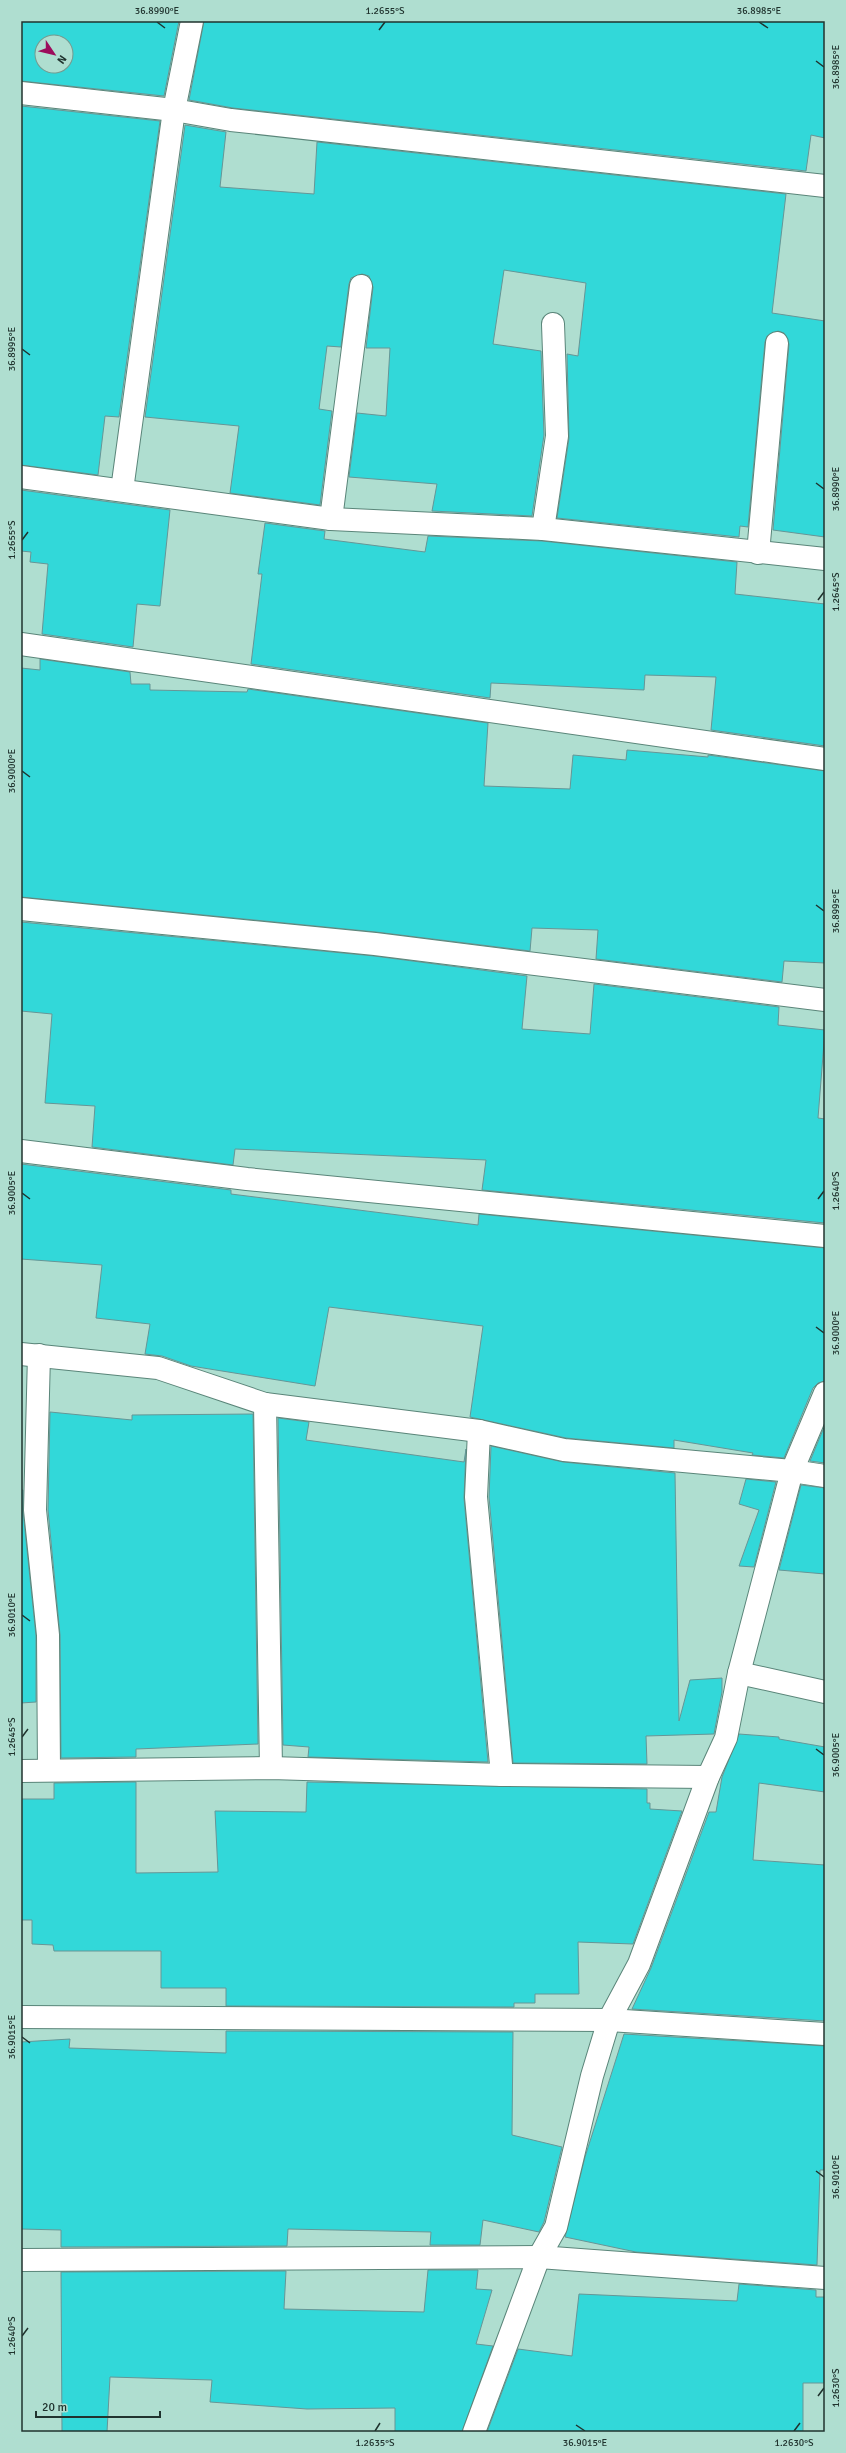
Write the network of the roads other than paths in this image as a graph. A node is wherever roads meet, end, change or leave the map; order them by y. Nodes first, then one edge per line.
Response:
1 (192, 21) edge
2 (21, 93) edge
3 (174, 110) junction
4 (825, 186) edge
5 (361, 286) dead end
6 (553, 324) dead end
7 (777, 343) dead end
8 (21, 477) edge
9 (122, 490) junction
10 (331, 519) junction
11 (543, 529) junction
12 (758, 553) junction
13 (825, 559) edge
14 (21, 644) edge
15 (825, 759) edge
16 (21, 908) edge
17 (825, 1000) edge
18 (21, 1151) edge
19 (825, 1236) edge
20 (30, 1354) edge
21 (825, 1393) edge
22 (265, 1404) junction
23 (479, 1431) junction
24 (792, 1470) junction
25 (825, 1476) edge
26 (739, 1673) junction
27 (825, 1692) edge
28 (270, 1768) junction
29 (49, 1770) junction
30 (21, 1771) edge
31 (502, 1775) junction
32 (708, 1777) junction
33 (21, 2017) edge
34 (609, 2020) junction
35 (825, 2034) edge
36 (540, 2257) junction
37 (21, 2260) edge
38 (825, 2278) edge
39 (474, 2432) edge

1 - 3 street
2 - 3 street
3 - 4 street
3 - 9 street
5 - 10 street
6 - 11 street
7 - 12 street
8 - 9 street
9 - 10 street
10 - 11 street
11 - 12 street
12 - 13 street
14 - 15 street
16 - 17 street
18 - 19 street
20 - 22 street
20 - 29 street
21 - 24 street
22 - 23 street
22 - 28 street
23 - 24 street
23 - 31 street
24 - 25 street
24 - 26 street
26 - 27 street
26 - 32 street
28 - 29 street
28 - 31 street
29 - 30 street
31 - 32 street
32 - 34 street
33 - 34 street
34 - 35 street
34 - 36 street
36 - 37 street
36 - 38 street
36 - 39 street

